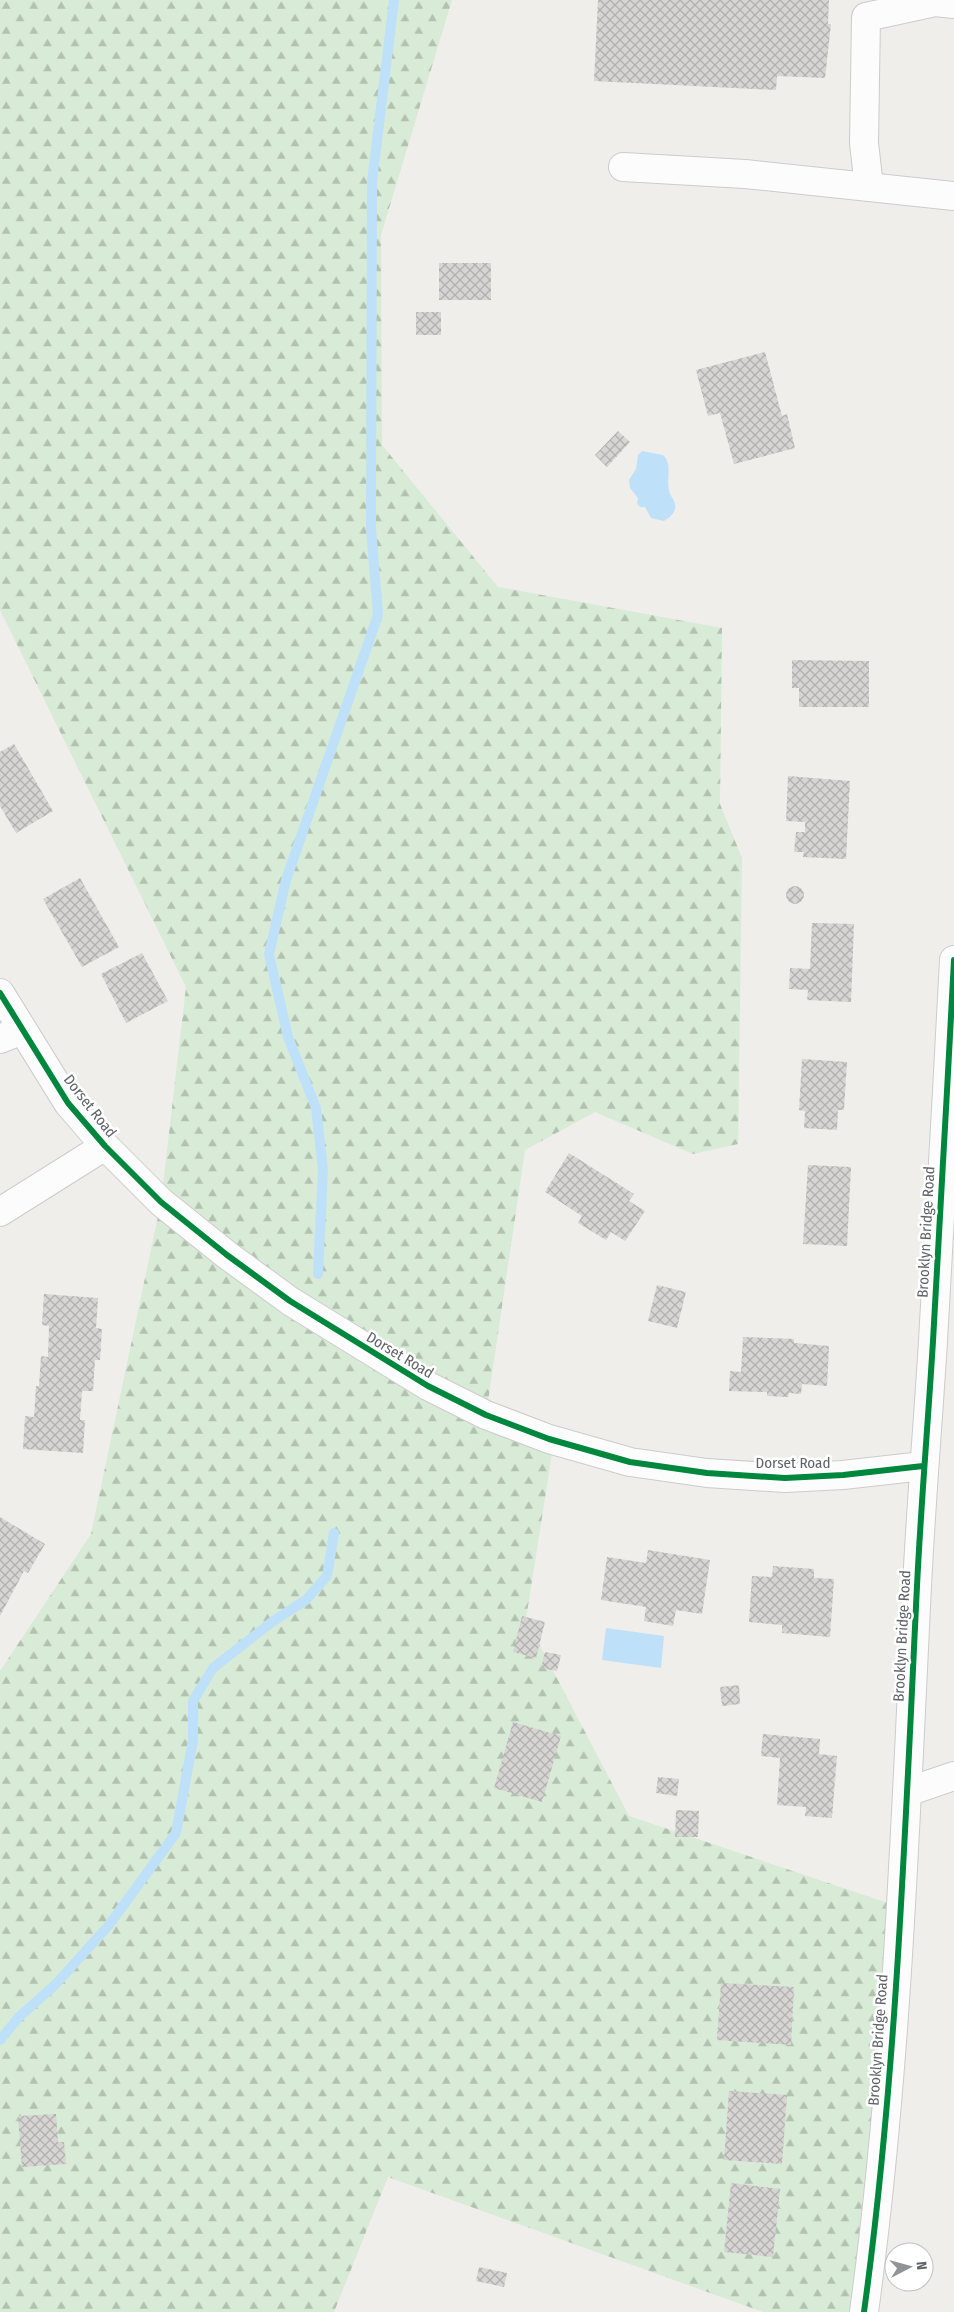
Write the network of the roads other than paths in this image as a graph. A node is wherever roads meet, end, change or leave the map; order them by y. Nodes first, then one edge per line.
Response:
1 (954, 4) edge
2 (623, 167) dead end
3 (869, 187) junction
4 (954, 196) edge
5 (954, 960) edge
6 (0, 993) edge
7 (11, 1034) edge
8 (105, 1146) junction
9 (0, 1212) edge
10 (923, 1466) junction
11 (954, 1776) edge
12 (907, 1792) junction
13 (864, 2312) edge

1 - 3 street
2 - 3 street
3 - 4 street
5 - 10 street, Brooklyn Bridge Road
6 - 7 street, Dorset Road
7 - 8 street, Dorset Road
8 - 9 street
8 - 10 street, Dorset Road
10 - 12 street, Brooklyn Bridge Road
11 - 12 street
12 - 13 street, Brooklyn Bridge Road

